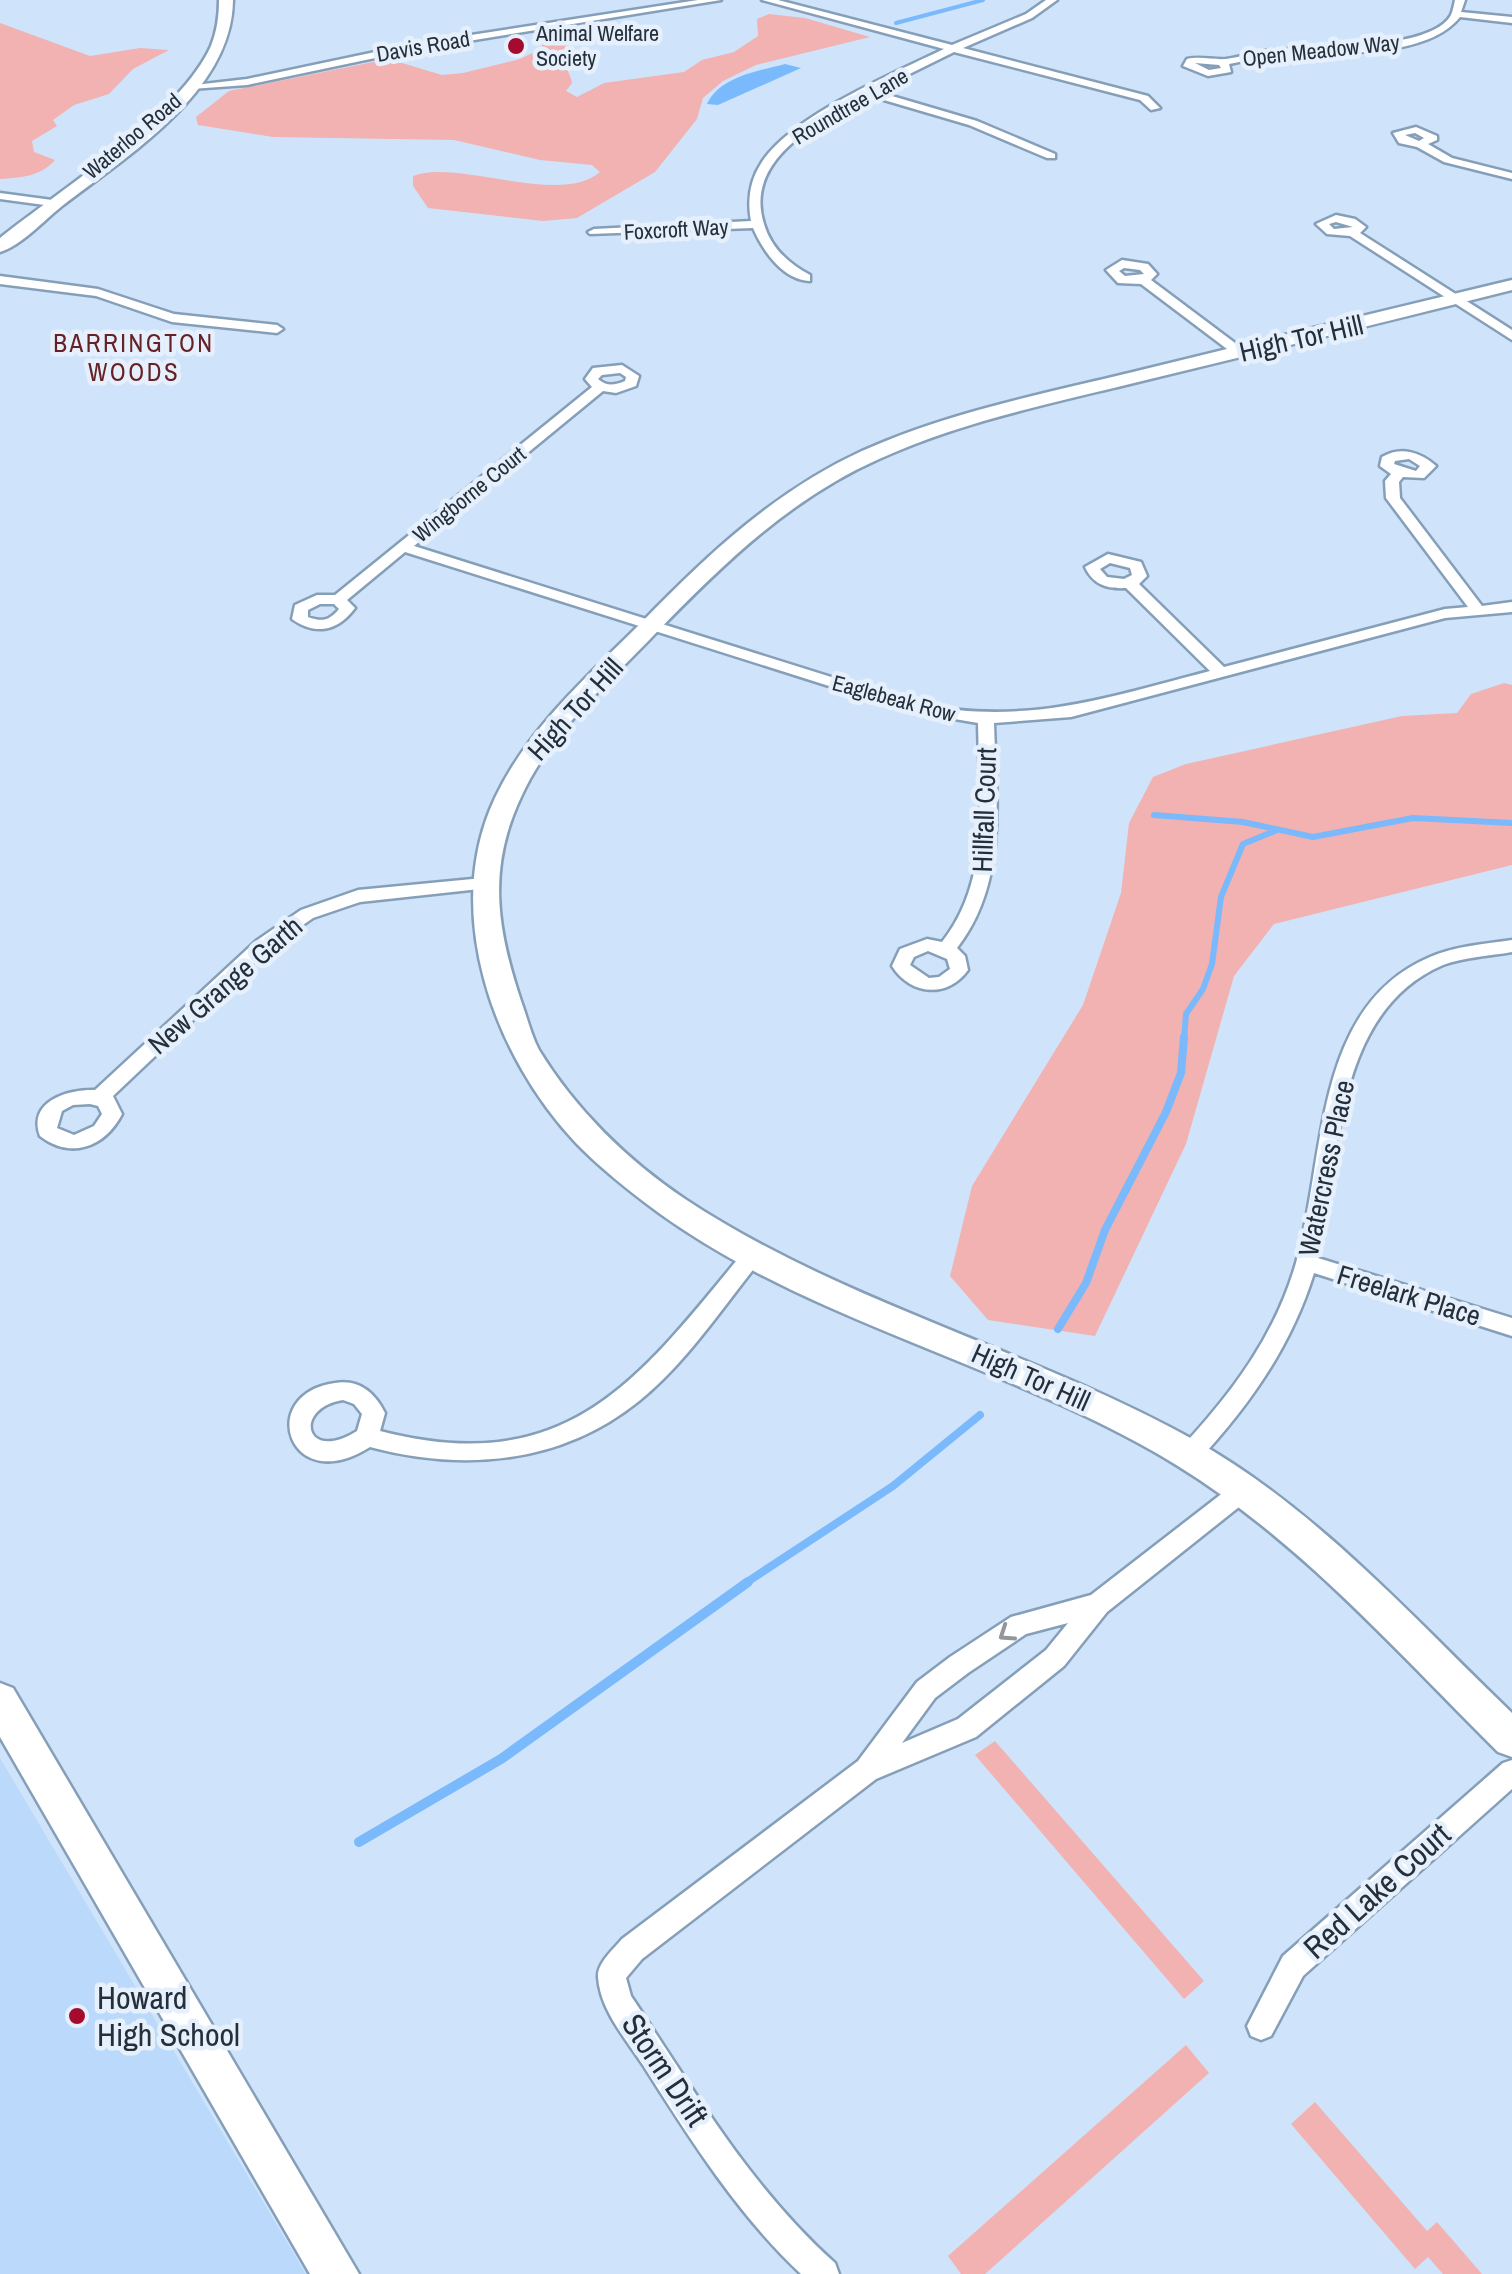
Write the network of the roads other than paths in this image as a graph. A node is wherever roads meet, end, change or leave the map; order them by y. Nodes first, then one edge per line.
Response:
1 (226, 0) edge
2 (716, 0) edge
3 (767, 0) edge
4 (1052, 0) edge
5 (1460, 0) edge
6 (1458, 14) junction
7 (1512, 20) edge
8 (956, 48) junction
9 (1222, 62) dead end
10 (191, 86) junction
11 (870, 93) junction
12 (1155, 108) dead end
13 (1420, 144) dead end
14 (1050, 156) dead end
15 (1512, 176) edge
16 (0, 196) edge
17 (52, 202) junction
18 (758, 224) junction
19 (594, 232) dead end
20 (1354, 234) dead end
21 (0, 247) edge
22 (806, 278) dead end
23 (0, 280) edge
24 (1144, 280) dead end
25 (1512, 286) edge
26 (1457, 301) junction
27 (277, 330) dead end
28 (1512, 336) edge
29 (1239, 352) junction
30 (600, 387) dead end
31 (1400, 474) dead end
32 (403, 547) junction
33 (1130, 583) dead end
34 (338, 600) dead end
35 (1512, 607) edge
36 (1477, 609) junction
37 (652, 626) junction
38 (1220, 672) junction
39 (986, 720) junction
40 (483, 884) junction
41 (1512, 946) edge
42 (946, 949) dead end
43 (99, 1097) dead end
44 (753, 1255) junction
45 (1307, 1263) junction
46 (1512, 1327) edge
47 (367, 1437) dead end
48 (1189, 1455) junction
49 (1241, 1492) junction
50 (1098, 1604) junction
51 (0, 1701) edge
52 (1512, 1738) edge
53 (867, 1770) junction
54 (1512, 1772) edge
55 (1261, 2026) dead end
56 (336, 2274) edge
57 (824, 2274) edge

1 - 10 street, Waterloo Road
2 - 10 street, Davis Road
3 - 8 street
4 - 8 street, Roundtree Lane
5 - 6 street
6 - 7 street
6 - 9 street, Open Meadow Way
8 - 11 street, Roundtree Lane
8 - 12 street
10 - 17 street, Waterloo Road
11 - 14 street
11 - 18 street, Roundtree Lane
13 - 15 street
16 - 17 street
17 - 21 street, Waterloo Road
18 - 19 street, Foxcroft Way
18 - 22 street
20 - 26 street
23 - 27 street
24 - 29 street
25 - 26 street, High Tor Hill
26 - 28 street
26 - 29 street, High Tor Hill
29 - 37 street, High Tor Hill
30 - 32 street, Wingborne Court
31 - 36 street
32 - 34 street, Wingborne Court
32 - 37 street, Eaglebeak Row
33 - 38 street
35 - 36 street, Eaglebeak Row
36 - 38 street, Eaglebeak Row
37 - 39 street, Eaglebeak Row
37 - 40 street, High Tor Hill
38 - 39 street, Eaglebeak Row
39 - 42 street, Hillfall Court
40 - 43 street, New Grange Garth
40 - 44 street, High Tor Hill
41 - 45 street, Watercress Place
44 - 47 street
44 - 48 street, High Tor Hill
45 - 46 street, Freelark Place
45 - 48 street, Watercress Place
48 - 49 street, High Tor Hill
49 - 50 street, Storm Drift
49 - 52 street, High Tor Hill
50 - 53 street, Storm Drift
50 -> 53 street, Storm Drift
51 - 56 street
53 - 57 street, Storm Drift
54 - 55 street, Red Lake Court

